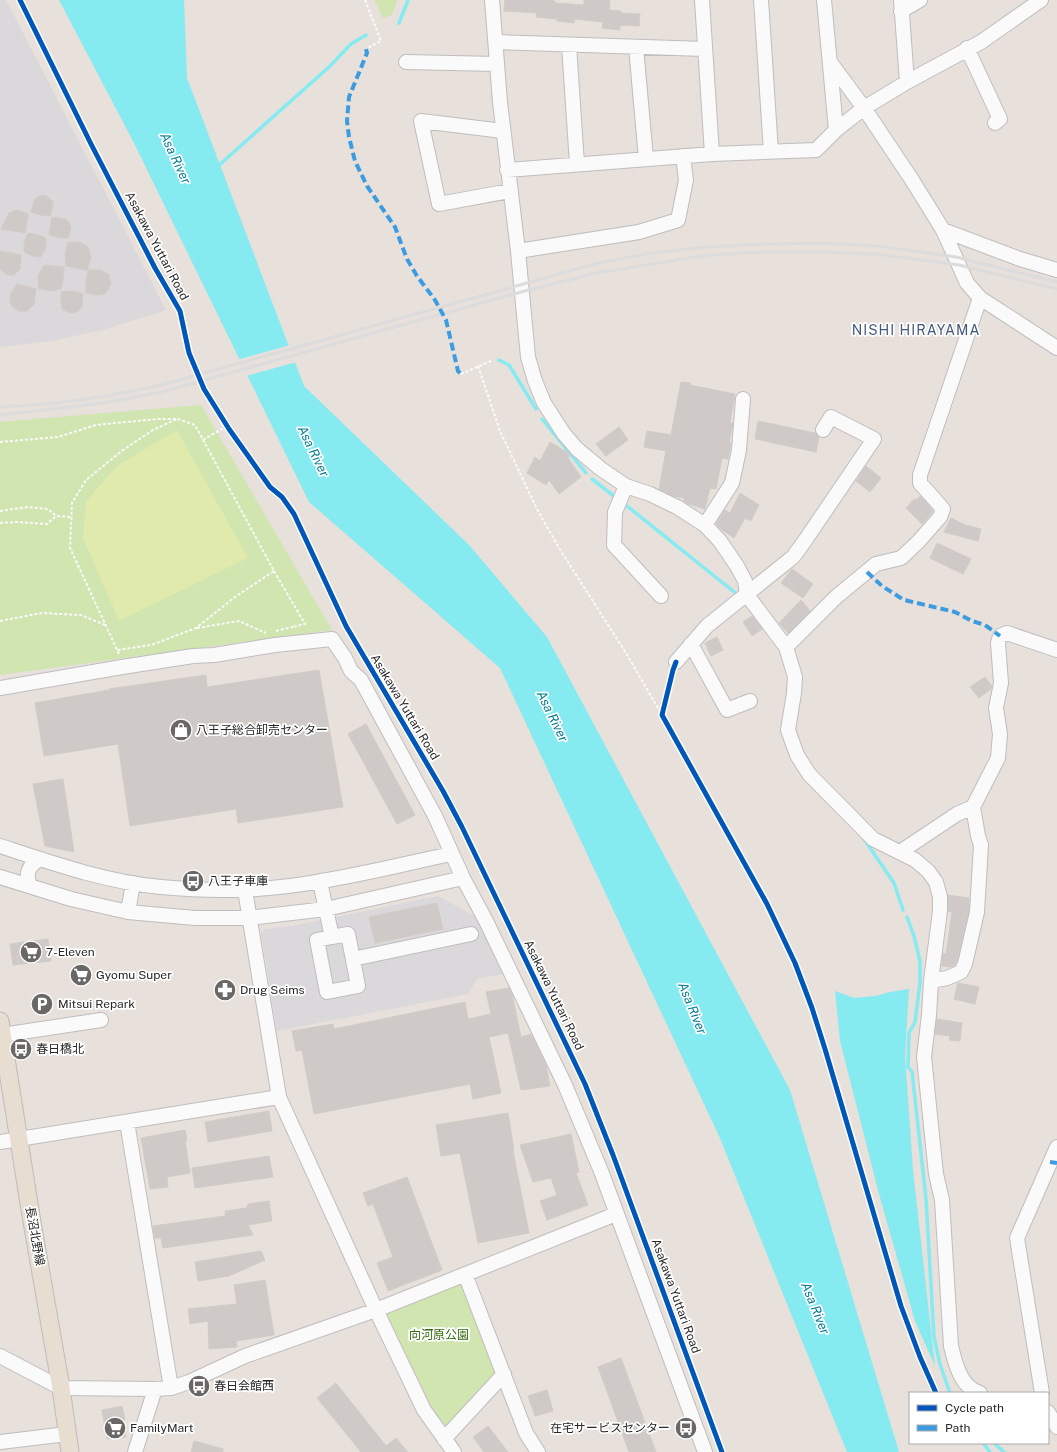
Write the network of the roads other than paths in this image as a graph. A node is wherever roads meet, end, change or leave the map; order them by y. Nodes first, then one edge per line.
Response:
1 (492, 0) edge
2 (702, 0) edge
3 (761, 0) edge
4 (824, 0) edge
5 (920, 0) edge
6 (1041, 0) edge
7 (901, 6) edge
8 (496, 42) junction
9 (569, 45) junction
10 (636, 47) junction
11 (967, 48) junction
12 (705, 49) junction
13 (406, 62) dead end
14 (830, 62) junction
15 (497, 64) junction
16 (907, 82) junction
17 (864, 108) junction
18 (995, 123) dead end
19 (836, 130) junction
20 (503, 131) junction
21 (770, 152) junction
22 (712, 154) junction
23 (684, 156) junction
24 (646, 159) junction
25 (577, 164) junction
26 (507, 170) junction
27 (510, 191) junction
28 (943, 230) junction
29 (518, 252) junction
30 (1057, 270) edge
31 (980, 298) junction
32 (1057, 348) edge
33 (743, 399) dead end
34 (823, 430) dead end
35 (626, 486) junction
36 (704, 525) junction
37 (747, 595) junction
38 (661, 596) dead end
39 (691, 644) junction
40 (786, 646) junction
41 (1057, 650) edge
42 (676, 662) dead end
43 (0, 688) edge
44 (750, 701) dead end
45 (973, 807) junction
46 (0, 846) edge
47 (900, 852) junction
48 (451, 854) junction
49 (41, 859) junction
50 (0, 877) edge
51 (463, 878) junction
52 (320, 882) junction
53 (133, 883) junction
54 (30, 886) junction
55 (245, 890) junction
56 (326, 909) junction
57 (128, 912) junction
58 (249, 918) junction
59 (471, 934) dead end
60 (332, 937) junction
61 (353, 959) junction
62 (931, 980) junction
63 (101, 1020) dead end
64 (1, 1028) edge
65 (279, 1097) junction
66 (127, 1122) junction
67 (19, 1139) junction
68 (0, 1142) edge
69 (1057, 1147) edge
70 (616, 1214) junction
71 (465, 1274) junction
72 (376, 1310) junction
73 (0, 1356) edge
74 (504, 1374) junction
75 (61, 1388) junction
76 (171, 1388) junction
77 (155, 1389) junction
78 (978, 1392) edge
79 (1042, 1392) edge
80 (1049, 1414) edge
81 (1057, 1427) edge
82 (67, 1434) junction
83 (444, 1439) junction
84 (0, 1442) edge
85 (70, 1452) edge
86 (135, 1452) edge
87 (454, 1452) edge
88 (538, 1452) edge
89 (705, 1452) edge

1 - 8 street
2 - 12 street
3 - 21 street
4 - 14 street
5 - 7 street
6 - 11 street
7 - 16 street
8 - 9 street
8 - 15 street
9 - 10 street
9 - 25 street
10 - 12 street
10 - 24 street
11 - 16 street
11 - 18 street
12 - 22 street
13 - 15 street
14 - 17 street
14 - 19 street
15 - 20 street
16 - 17 street
17 - 19 street
17 - 28 street
19 - 21 street
20 - 26 street
20 - 27 street
21 - 22 street
22 - 23 street
23 - 24 street
23 - 29 street
24 - 25 street
25 - 26 street
26 - 27 street
27 - 29 street
28 - 30 street
28 - 31 street
29 - 35 street
31 - 32 street
31 - 40 street
33 - 36 street
34 - 37 street
35 - 36 street
35 - 38 street
36 - 37 street
37 - 39 street
37 - 40 street
39 - 42 street
39 - 44 street
40 - 47 street
41 - 45 street
43 - 48 street
45 - 47 street
45 - 62 street
46 - 49 street
47 - 62 street
48 - 51 street
48 - 52 street
49 - 53 street
49 - 54 street
50 - 54 street
51 - 56 street
51 - 70 street
52 - 55 street
52 - 56 street
53 - 55 street
53 - 57 street
54 - 57 street
55 - 58 street
56 - 58 street
56 - 60 street
57 - 58 street
58 - 65 street
59 - 61 street
60 - 61 street
60 - 61 street
62 - 78 street
63 - 64 street
64 - 67 main road, 長沼北野線
65 - 66 street
65 - 72 street
66 - 67 street
66 - 76 street
67 - 68 street
67 - 75 main road, 長沼北野線
69 - 79 street
70 - 71 street
70 - 89 street
71 - 72 street
71 - 74 street
72 - 76 street
72 - 83 street
73 - 75 street
74 - 83 street
74 - 88 street
75 - 77 street
75 - 82 main road, 長沼北野線
76 - 77 street
77 - 86 street
80 - 81 street
82 - 84 street
82 - 85 main road, 長沼北野線
83 - 87 street

